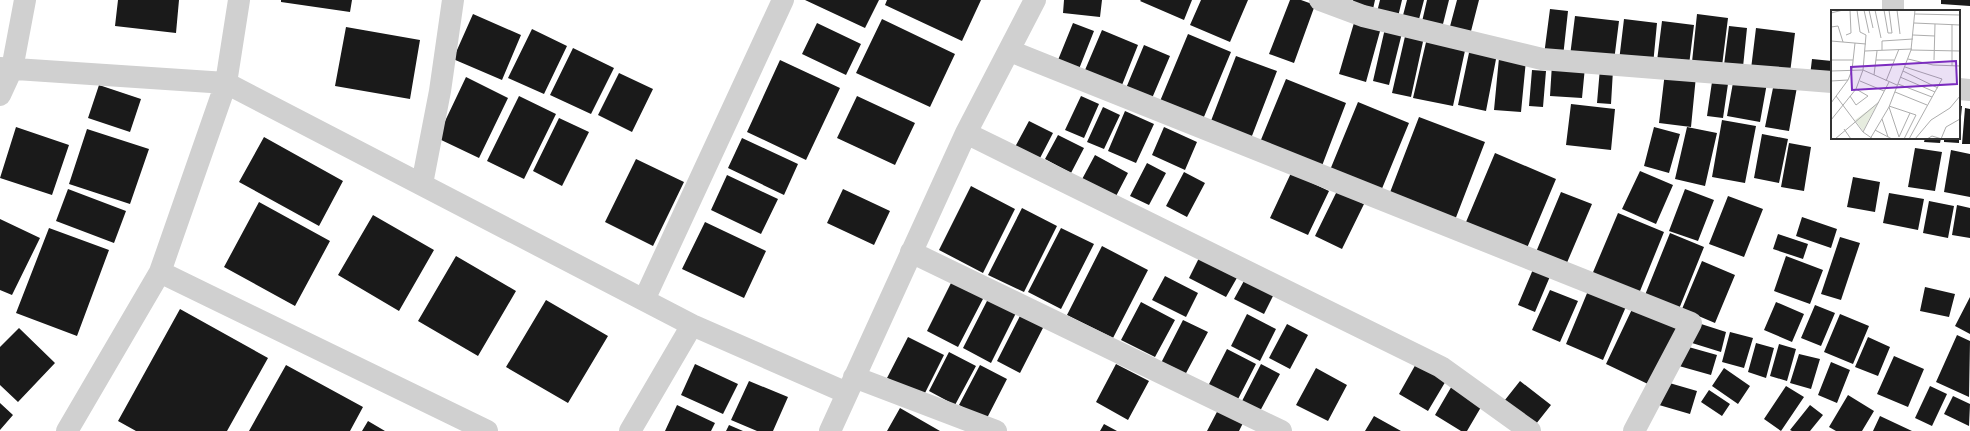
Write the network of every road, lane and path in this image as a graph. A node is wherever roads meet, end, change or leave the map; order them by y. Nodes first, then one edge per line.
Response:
1 (25, 0) edge
2 (239, 0) edge
3 (452, 0) edge
4 (783, 0) edge
5 (1035, 0) edge
6 (1320, 0) edge
7 (1010, 51) junction
8 (6, 68) edge
9 (1831, 82) edge
10 (226, 83) junction
11 (1960, 89) edge
12 (1970, 90) edge
13 (0, 95) edge
14 (966, 133) junction
15 (422, 184) junction
16 (911, 252) junction
17 (160, 272) junction
18 (644, 300) junction
19 (692, 325) junction
20 (851, 385) junction
21 (73, 429) edge
22 (487, 431) edge
23 (630, 431) edge
24 (830, 431) edge
25 (996, 431) edge
26 (1281, 431) edge
27 (1530, 431) edge
28 (1634, 431) edge

1 - 8 street
2 - 10 street
3 - 15 street
4 - 18 street
5 - 7 street
6 - 9 street
7 - 14 street
7 - 28 street
8 - 10 street
8 - 13 street
10 - 15 street
10 - 17 street
11 - 12 street
14 - 16 street
14 - 27 street
15 - 18 street
16 - 20 street
16 - 26 street
17 - 21 street
17 - 22 street
18 - 19 street
19 - 20 street
19 - 23 street
20 - 24 street
20 - 25 street

